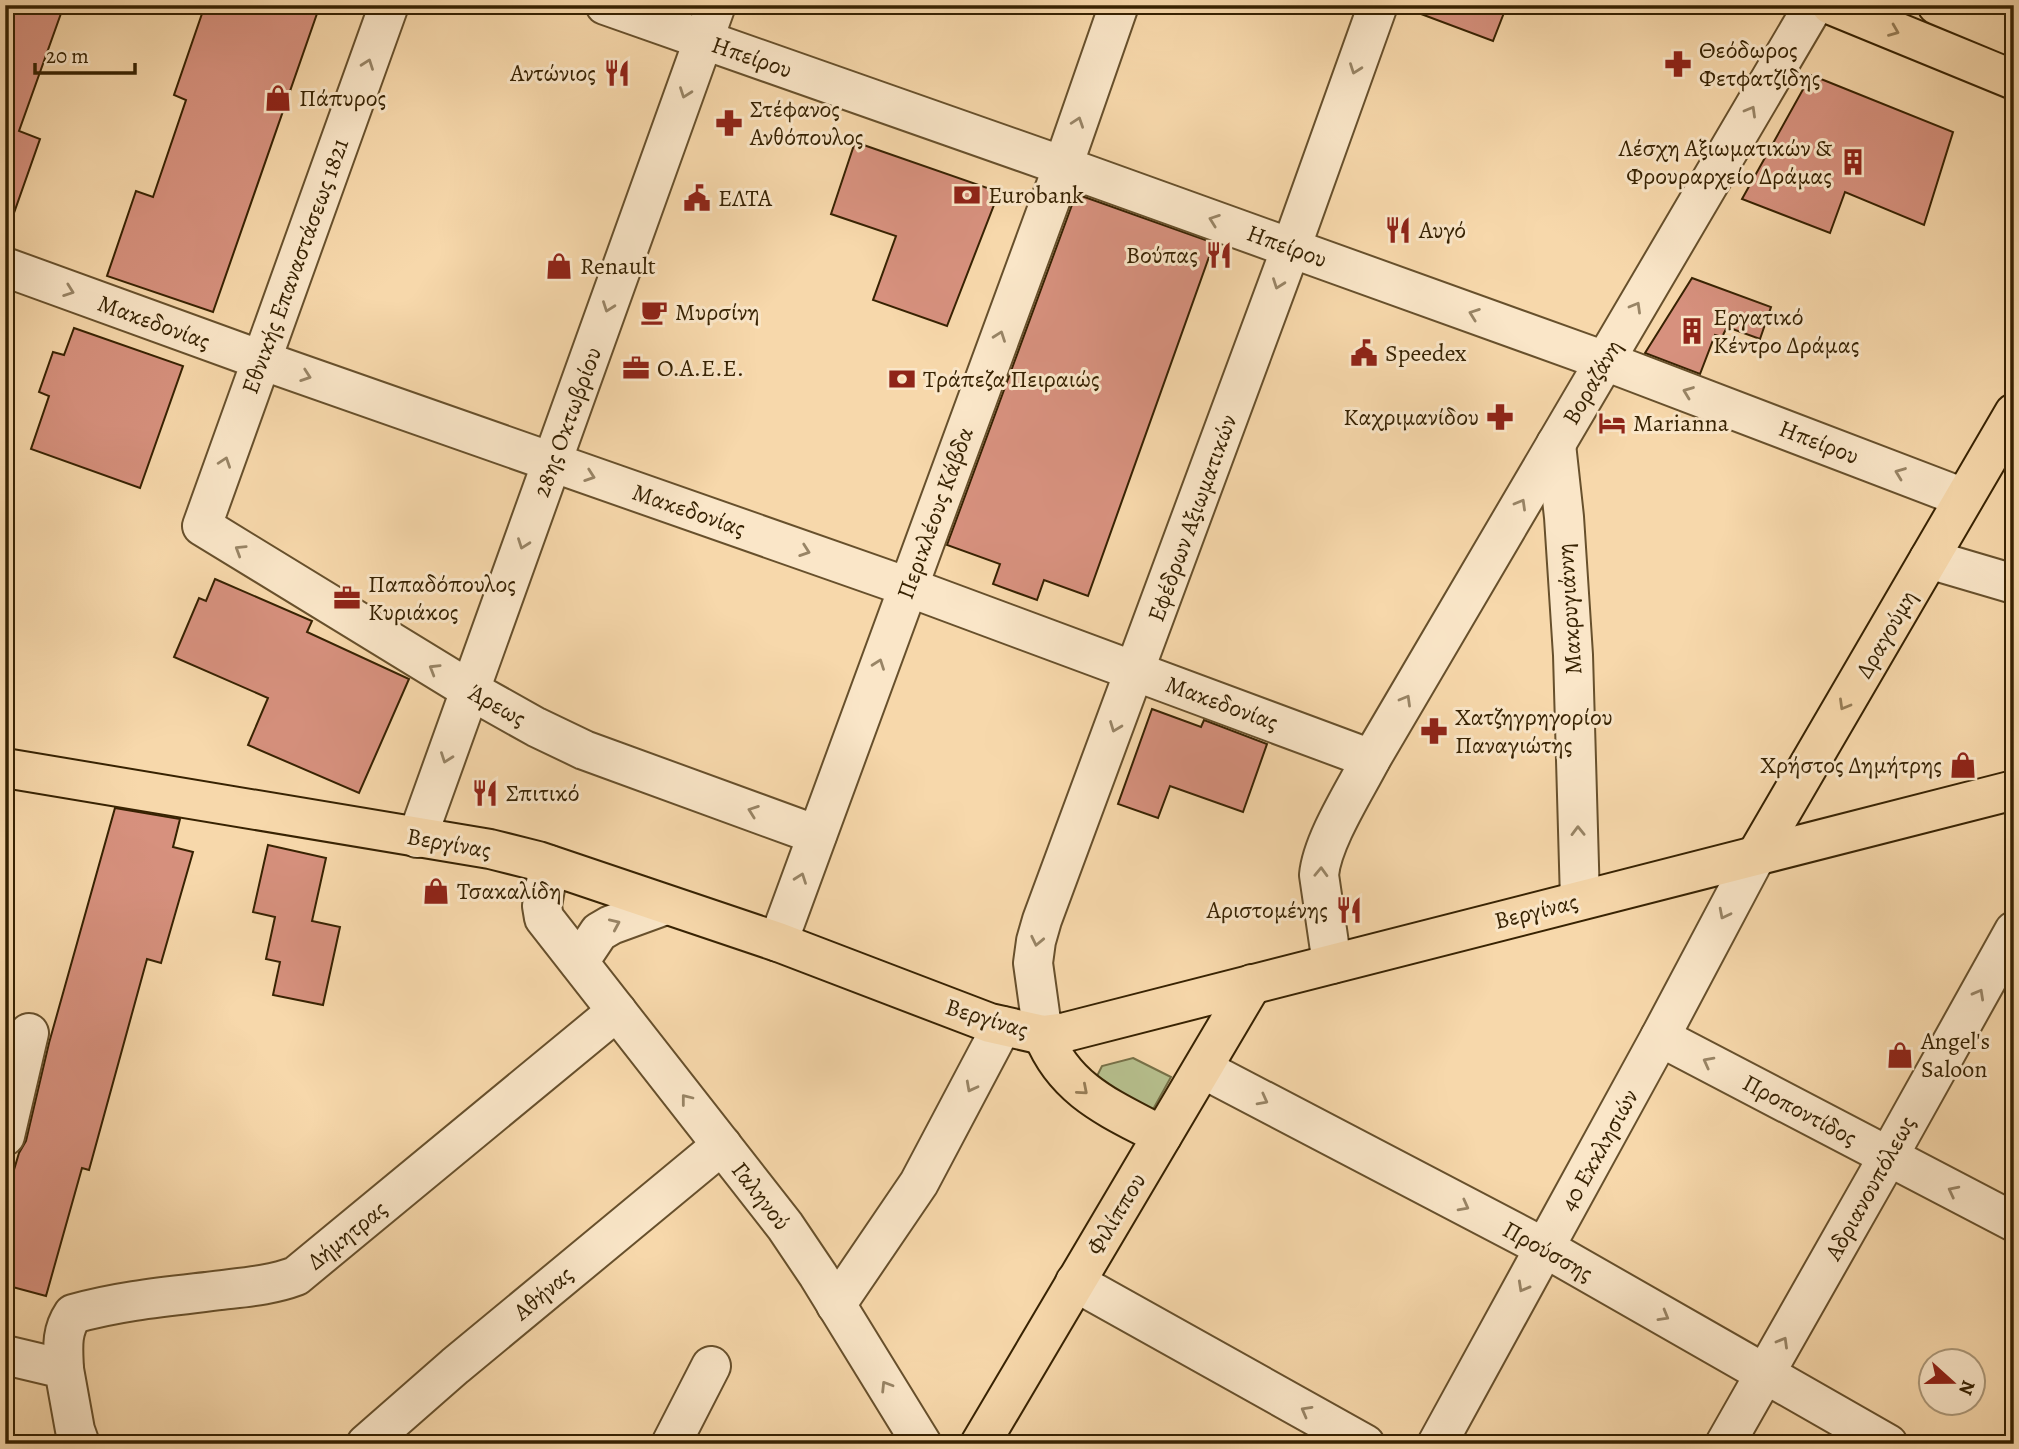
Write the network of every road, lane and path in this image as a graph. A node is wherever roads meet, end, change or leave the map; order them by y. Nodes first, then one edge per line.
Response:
1 (389, 5) edge
2 (605, 5) edge
3 (1119, 5) edge
4 (1378, 5) edge
5 (1814, 5) edge
6 (1831, 5) edge
7 (1937, 5) edge
8 (710, 22) edge
9 (2014, 37) edge
10 (2014, 80) edge
11 (1063, 166) junction
12 (1291, 247) junction
13 (5, 267) edge
14 (261, 360) junction
15 (1605, 361) junction
16 (2014, 413) edge
17 (1556, 444) junction
18 (552, 463) junction
19 (1964, 498) junction
20 (202, 526) joint
21 (1929, 559) junction
22 (2014, 584) edge
23 (908, 587) junction
24 (1136, 671) junction
25 (470, 690) junction
26 (1371, 759) junction
27 (5, 768) edge
28 (2014, 790) edge
29 (817, 835) junction
30 (417, 838) junction
31 (1757, 854) junction
32 (550, 866) junction
33 (1580, 900) junction
34 (666, 905) junction
35 (2014, 930) edge
36 (778, 942) junction
37 (579, 962) junction
38 (1332, 964) junction
39 (1252, 984) junction
40 (617, 1011) junction
41 (1002, 1026) junction
42 (29, 1033) dead end
43 (1043, 1035) junction
44 (1660, 1037) junction
45 (1202, 1069) junction
46 (5, 1136) edge
47 (1162, 1136) junction
48 (722, 1145) junction
49 (1888, 1157) junction
50 (2014, 1222) edge
51 (1545, 1248) junction
52 (1075, 1282) junction
53 (836, 1305) junction
54 (5, 1355) edge
55 (711, 1366) dead end
56 (64, 1369) junction
57 (1765, 1374) junction
58 (80, 1444) edge
59 (366, 1444) edge
60 (671, 1444) edge
61 (922, 1444) edge
62 (981, 1444) edge
63 (1365, 1444) edge
64 (1437, 1444) edge
65 (1725, 1444) edge
66 (1888, 1444) edge

14 -> 1 street, Εθνικής Επαναστάσεως 1821
2 - 8 street, Ηπείρου
11 -> 3 street, Περικλέους Κάβδα
4 -> 12 street, Εφέδρων Αξιωματικών
15 -> 5 street, Βοραζάνη
6 -> 10 main road
7 - 9 main road
8 - 11 street, Ηπείρου
8 -> 18 street, 28ης Οκτωβρίου
12 -> 11 street, Ηπείρου
23 -> 11 street, Περικλέους Κάβδα
15 -> 12 street, Ηπείρου
12 -> 24 street, Εφέδρων Αξιωματικών
13 -> 14 street, Μακεδονίας
14 -> 18 street, Μακεδονίας
20 -> 14 street, Εθνικής Επαναστάσεως 1821
15 - 17 street, Βοραζάνη
19 -> 15 street, Ηπείρου
16 - 19 main road, Δραγούμη
26 -> 17 street, Βοραζάνη
33 -> 17 street, Μακρυγιάννη
18 -> 23 street, Μακεδονίας
18 -> 25 street, 28ης Οκτωβρίου
19 - 21 main road, Δραγούμη
25 -> 20 street, Άρεως
21 - 22 street
21 -> 31 main road, Δραγούμη
23 - 24 street, Μακεδονίας
29 -> 23 street, Περικλέους Κάβδα
24 - 26 street, Μακεδονίας
24 -> 43 street, Εφέδρων Αξιωματικών
29 -> 25 street, Άρεως
25 -> 30 street, 28ης Οκτωβρίου
38 -> 26 street, Βοραζάνη
27 - 30 main road, Βεργίνας
28 - 31 main road, Βεργίνας
36 -> 29 street, Περικλέους Κάβδα
30 - 32 main road, Βεργίνας
31 - 33 main road, Βεργίνας
31 -> 44 street, 40 Εκκλησιών
32 - 34 main road, Βεργίνας
32 - 37 street, Γαληνού
33 - 38 main road, Βεργίνας
34 - 36 main road, Βεργίνας
37 -> 34 street
49 -> 35 street, Αδριανουπόλεως
36 - 41 main road, Βεργίνας
37 - 40 street, Γαληνού
38 - 39 main road, Βεργίνας
39 - 43 main road, Βεργίνας
39 - 45 main road, Φιλίππου
48 -> 40 street, Γαληνού
40 - 56 street, Δήμητρας
41 - 43 main road, Βεργίνας
41 -> 53 street
42 - 46 street
43 -> 47 main road
49 -> 44 street, Προποντίδος
44 - 51 street, 40 Εκκλησιών
45 - 47 main road, Φιλίππου
45 -> 51 street, Προύσσης
47 - 52 main road, Φιλίππου
48 - 53 street, Γαληνού
48 - 59 street, Αθήνας
50 -> 49 street, Προποντίδος
57 -> 49 street, Αδριανουπόλεως
51 -> 57 street, Προύσσης
51 -> 64 street, 40 Εκκλησιών
52 - 62 main road, Φιλίππου
63 -> 52 street
61 -> 53 street, Γαληνού
54 - 56 street
55 - 60 street
56 - 58 street
57 - 65 street, Αδριανουπόλεως
57 - 66 street, Προύσσης

